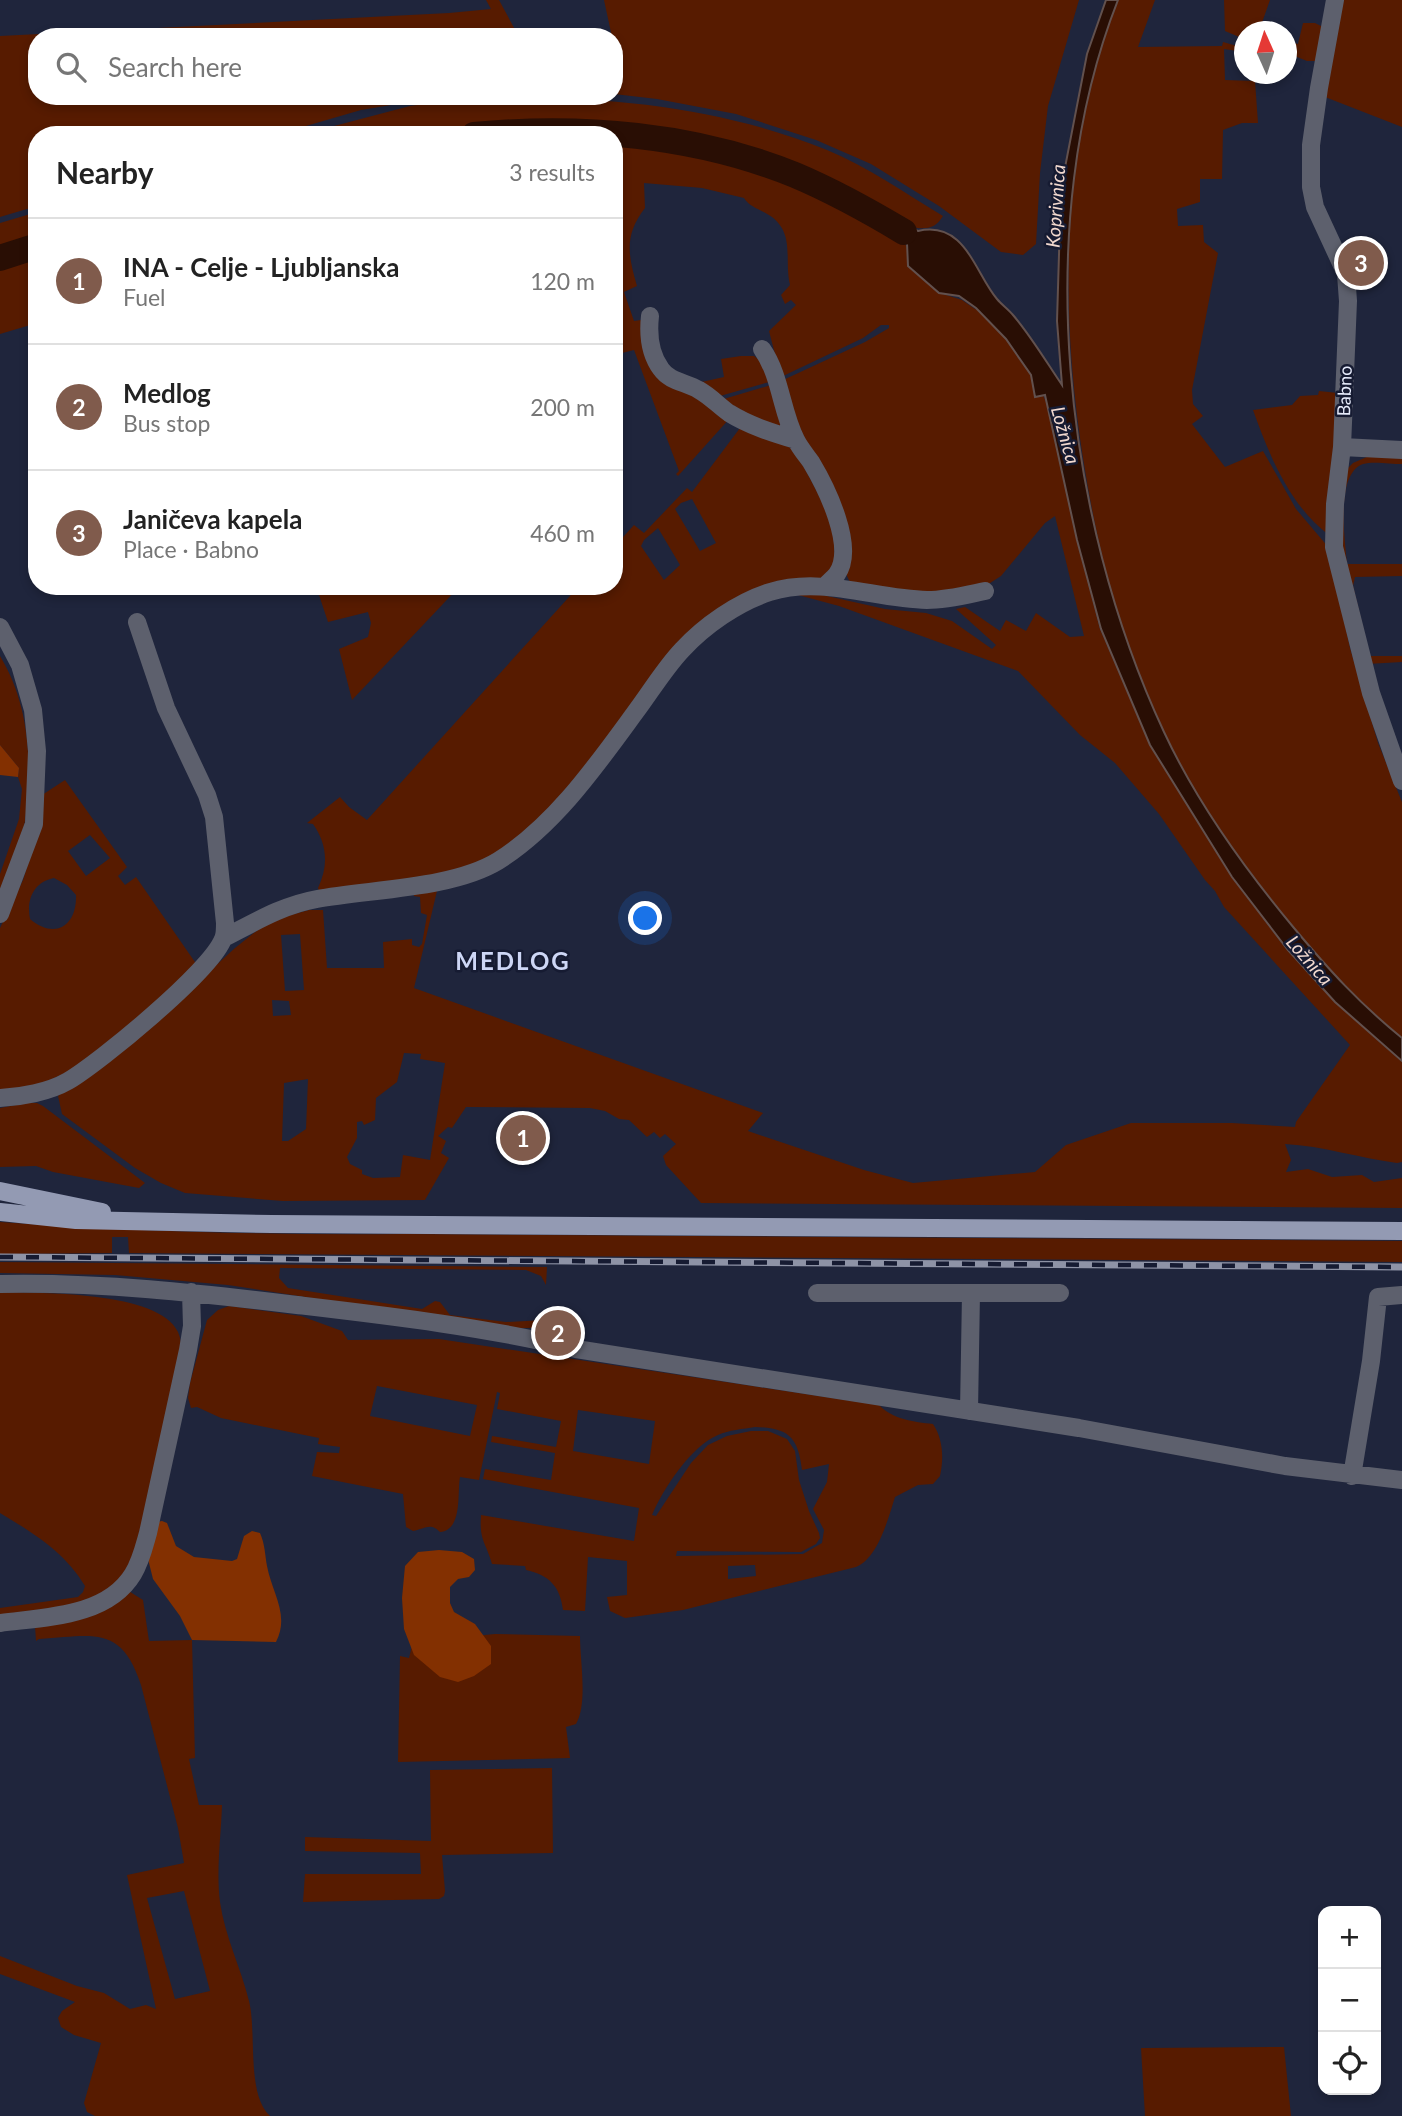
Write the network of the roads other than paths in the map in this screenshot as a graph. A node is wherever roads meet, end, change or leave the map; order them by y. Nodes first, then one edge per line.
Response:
1 (1335, 0) edge
2 (650, 316) dead end
3 (762, 349) dead end
4 (796, 440) junction
5 (1342, 447) junction
6 (1402, 450) edge
7 (826, 585) junction
8 (985, 591) dead end
9 (137, 622) dead end
10 (0, 627) edge
11 (1402, 781) edge
12 (0, 914) edge
13 (224, 938) junction
14 (0, 1098) edge
15 (0, 1191) edge
16 (0, 1212) edge
17 (132, 1222) junction
18 (1402, 1231) edge
19 (0, 1283) edge
20 (191, 1292) junction
21 (817, 1293) dead end
22 (971, 1293) junction
23 (1060, 1293) dead end
24 (1402, 1295) edge
25 (969, 1411) junction
26 (1352, 1476) junction
27 (1402, 1480) edge
28 (0, 1623) edge

1 - 5 street, Babno
2 - 4 street
3 - 4 street
4 - 7 street
5 - 6 street
5 - 11 street, Babno
7 - 8 street
7 - 13 street
9 - 13 street
10 - 12 street
13 - 14 street
15 - 17 main road
16 - 17 main road
17 - 18 main road
19 - 20 street
20 - 25 street
20 - 28 street
21 - 22 street
22 - 23 street
22 - 25 street
24 - 26 street
25 - 26 street
26 - 27 street

